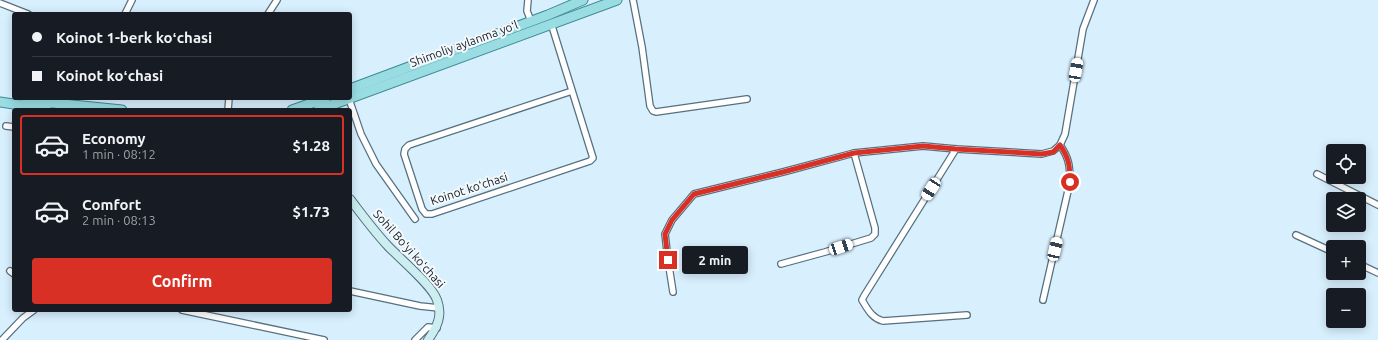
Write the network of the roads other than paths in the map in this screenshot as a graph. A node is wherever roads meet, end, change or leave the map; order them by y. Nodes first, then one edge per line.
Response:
1 (132, 0) edge
2 (277, 0) edge
3 (528, 0) edge
4 (583, 0) edge
5 (617, 0) edge
6 (633, 0) edge
7 (1094, 0) edge
8 (0, 3) edge
9 (23, 12) edge
10 (125, 12) edge
11 (269, 12) edge
12 (548, 15) junction
13 (531, 21) junction
14 (552, 24) junction
15 (352, 88) edge
16 (572, 90) junction
17 (352, 98) edge
18 (747, 99) dead end
19 (320, 100) edge
20 (346, 100) edge
21 (349, 100) edge
22 (0, 102) edge
23 (20, 104) junction
24 (38, 108) edge
25 (102, 108) edge
26 (298, 108) edge
27 (324, 108) edge
28 (6, 126) dead end
29 (12, 127) edge
30 (1060, 145) junction
31 (956, 149) junction
32 (854, 153) junction
33 (1317, 174) dead end
34 (352, 202) edge
35 (1378, 205) edge
36 (415, 219) dead end
37 (1296, 235) dead end
38 (1326, 249) edge
39 (781, 264) dead end
40 (1366, 267) edge
41 (1378, 273) edge
42 (352, 291) edge
43 (673, 292) dead end
44 (1043, 300) dead end
45 (439, 308) junction
46 (31, 312) edge
47 (191, 312) edge
48 (967, 315) dead end
49 (437, 328) junction
50 (2, 338) edge
51 (324, 340) edge
52 (415, 340) edge
53 (428, 340) edge

1 - 10 street
2 - 11 street
3 - 13 street
4 - 12 main road, Shimoliy aylanma yoʻl
5 - 14 main road, Shimoliy aylanma yoʻl
6 - 18 street
7 - 30 street
8 - 9 street
12 - 13 main road, Shimoliy aylanma yoʻl
12 - 14 street, Koinot koʻchasi
13 - 15 main road, Shimoliy aylanma yoʻl
14 - 16 street, Koinot koʻchasi
14 - 17 main road, Shimoliy aylanma yoʻl
16 - 16 street, Koinot koʻchasi
19 - 26 main road
20 - 27 main road, Shimoliy aylanma yoʻl
21 - 36 street
22 - 23 main road
23 - 24 main road
23 - 25 main road
28 - 29 street
30 - 31 street
30 - 44 street
31 - 32 street
31 - 48 street
32 - 39 street
32 - 43 street
33 - 35 street
34 - 45 main road, Sohil Boʻyi koʻchasi
37 - 38 street
40 - 41 street
42 - 45 street
45 - 49 main road, Sohil Boʻyi koʻchasi
46 - 50 street
47 - 51 street
49 - 52 street
49 - 53 main road

